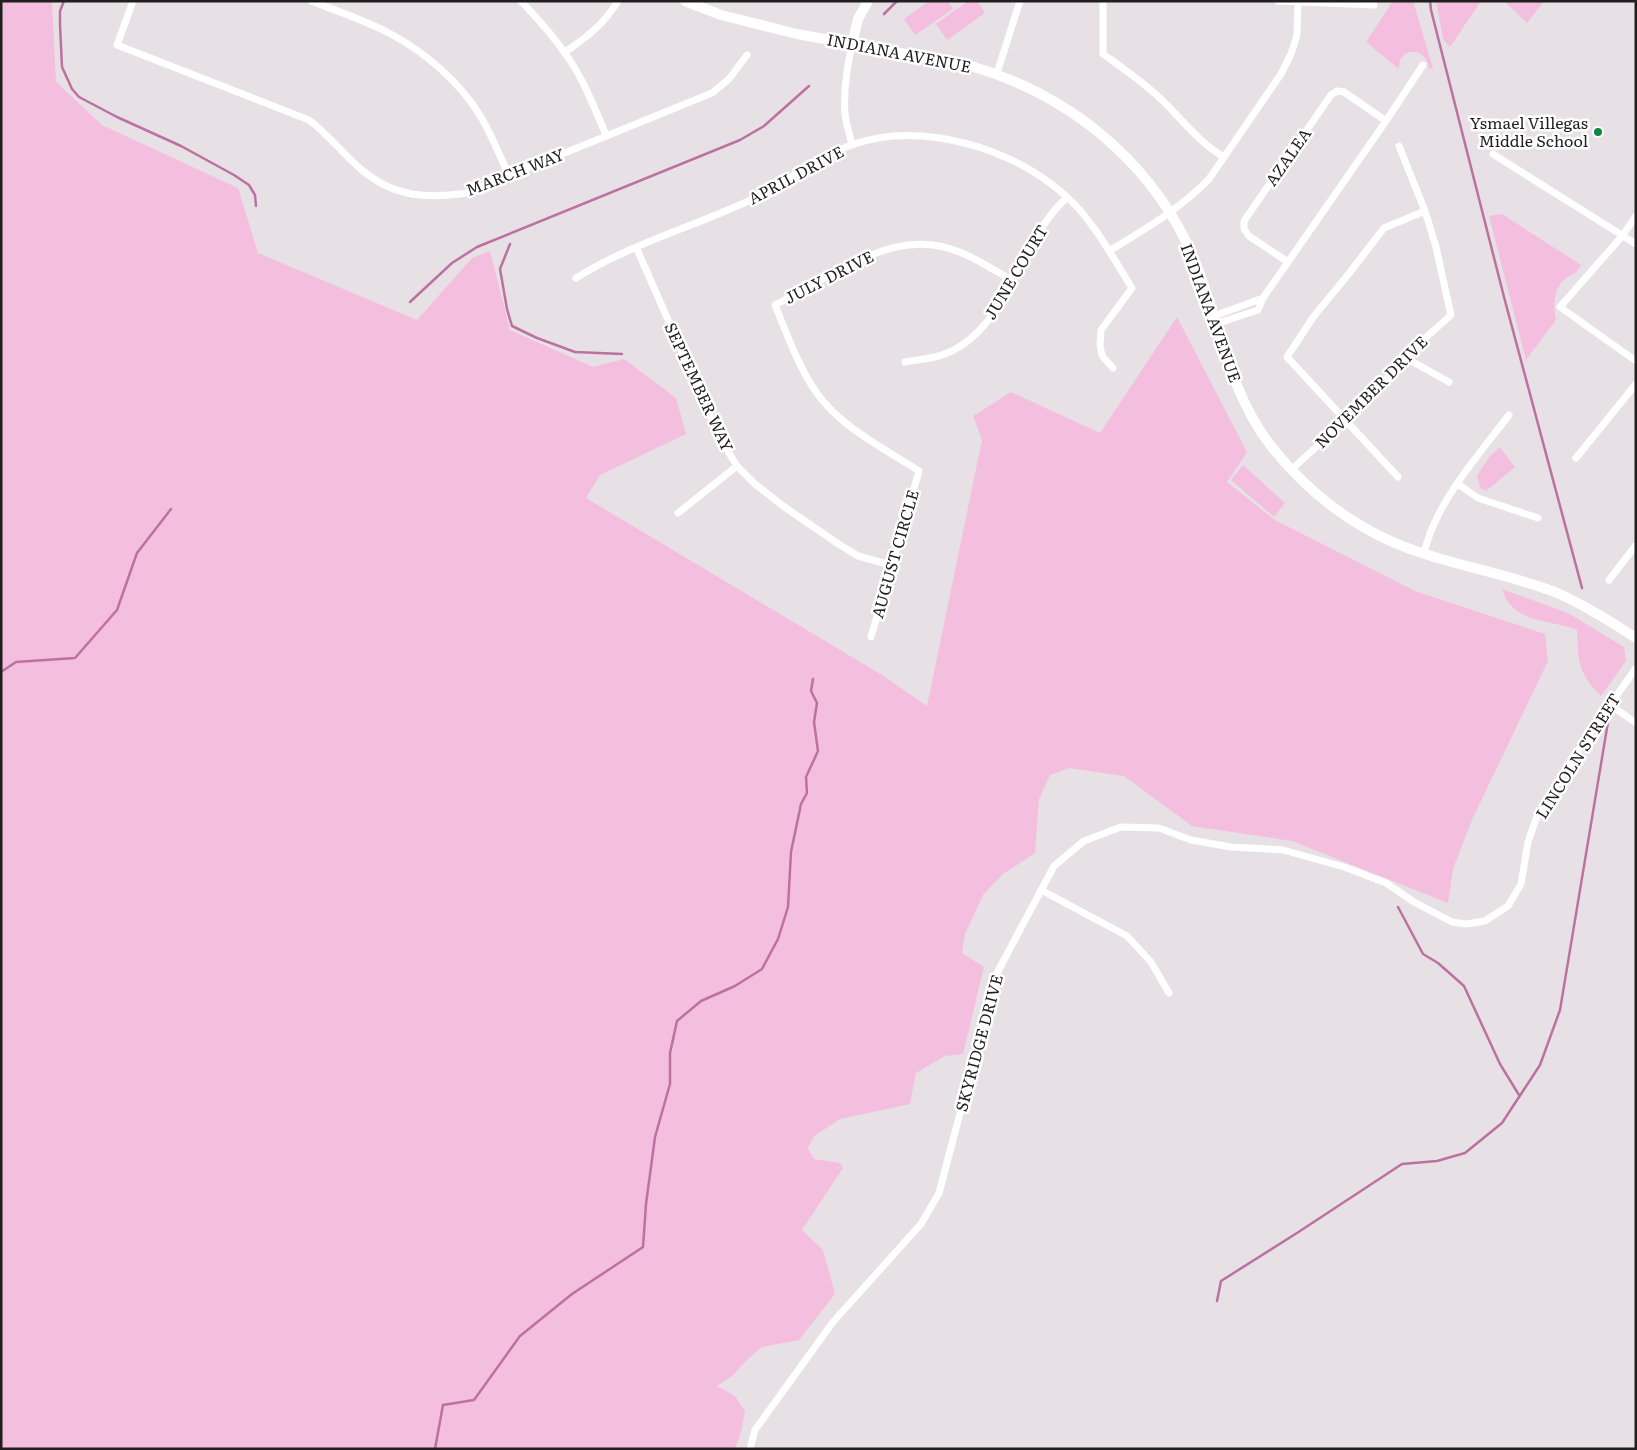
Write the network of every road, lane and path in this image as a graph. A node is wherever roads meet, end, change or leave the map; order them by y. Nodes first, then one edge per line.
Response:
1 (134, 1) edge
2 (311, 1) edge
3 (521, 1) edge
4 (618, 1) edge
5 (685, 1) edge
6 (868, 1) edge
7 (1020, 1) edge
8 (1103, 1) edge
9 (1278, 1) edge
10 (1298, 2) edge
11 (1374, 5) dead end
12 (852, 44) junction
13 (565, 52) junction
14 (747, 55) dead end
15 (1423, 65) dead end
16 (996, 73) junction
17 (1386, 121) junction
18 (606, 135) junction
19 (852, 145) junction
20 (1399, 146) dead end
21 (1493, 154) dead end
22 (1224, 157) junction
23 (508, 176) junction
24 (1067, 197) junction
25 (1425, 211) junction
26 (1170, 214) junction
27 (1636, 216) edge
28 (1624, 235) junction
29 (1636, 244) edge
30 (636, 247) junction
31 (1109, 251) junction
32 (1288, 262) junction
33 (576, 278) dead end
34 (1012, 280) junction
35 (1263, 298) junction
36 (1242, 305) junction
37 (1245, 314) junction
38 (1215, 320) junction
39 (1404, 357) junction
40 (1636, 360) edge
41 (905, 362) dead end
42 (1113, 368) dead end
43 (1449, 382) dead end
44 (1636, 384) edge
45 (1509, 415) dead end
46 (1346, 421) junction
47 (1576, 458) dead end
48 (737, 466) junction
49 (1292, 470) junction
50 (919, 471) joint
51 (1398, 477) dead end
52 (1458, 484) junction
53 (678, 513) dead end
54 (1538, 518) dead end
55 (1636, 545) edge
56 (1423, 554) junction
57 (891, 565) junction
58 (1610, 580) dead end
59 (871, 638) dead end
60 (1636, 638) edge
61 (1636, 668) edge
62 (1610, 704) junction
63 (1636, 724) edge
64 (1041, 890) junction
65 (1484, 921) joint
66 (1169, 993) dead end
67 (750, 1449) edge

1 - 23 street, MARCH WAY
2 - 23 street
3 - 13 street
4 - 13 street
5 - 12 street, INDIANA AVENUE
6 - 12 street
7 - 16 street
8 - 22 street
9 - 10 street
10 - 11 street
10 - 22 street
12 - 16 street, INDIANA AVENUE
12 - 19 street
13 - 18 street
14 - 18 street, MARCH WAY
15 - 17 street
16 - 26 street, INDIANA AVENUE
17 - 32 street
17 - 32 street, AZALEA
18 - 23 street, MARCH WAY
19 - 24 street, APRIL DRIVE
19 - 30 street, APRIL DRIVE
20 - 25 street
21 - 28 street
22 - 26 street
24 - 31 street, APRIL DRIVE
24 - 34 street, JUNE COURT
25 - 39 street, NOVEMBER DRIVE
25 - 46 street
26 - 31 street
26 - 38 street, INDIANA AVENUE
27 - 28 street
28 - 29 street
28 - 40 street
30 - 33 street, APRIL DRIVE
30 - 48 street, SEPTEMBER WAY
31 - 42 street, APRIL DRIVE
32 - 35 street
34 - 41 street, JUNE COURT
34 - 50 street, JULY DRIVE
35 - 36 street
35 - 37 street
36 - 37 street
36 - 38 street
37 - 38 street
38 - 49 street, INDIANA AVENUE
39 - 43 street
39 - 46 street, NOVEMBER DRIVE
44 - 47 street
45 - 52 street
46 - 49 street, NOVEMBER DRIVE
46 - 51 street
48 - 53 street
48 - 57 street, SEPTEMBER WAY
49 - 56 street, INDIANA AVENUE
50 - 57 street, AUGUST CIRCLE
52 - 54 street
52 - 56 street
55 - 58 street
56 - 60 street, INDIANA AVENUE
57 - 59 street, AUGUST CIRCLE
61 - 62 street, LINCOLN STREET
62 - 63 street
62 - 65 street, LINCOLN STREET
64 - 65 street, SKYRIDGE DRIVE
64 - 66 street
64 - 67 street, SKYRIDGE DRIVE

